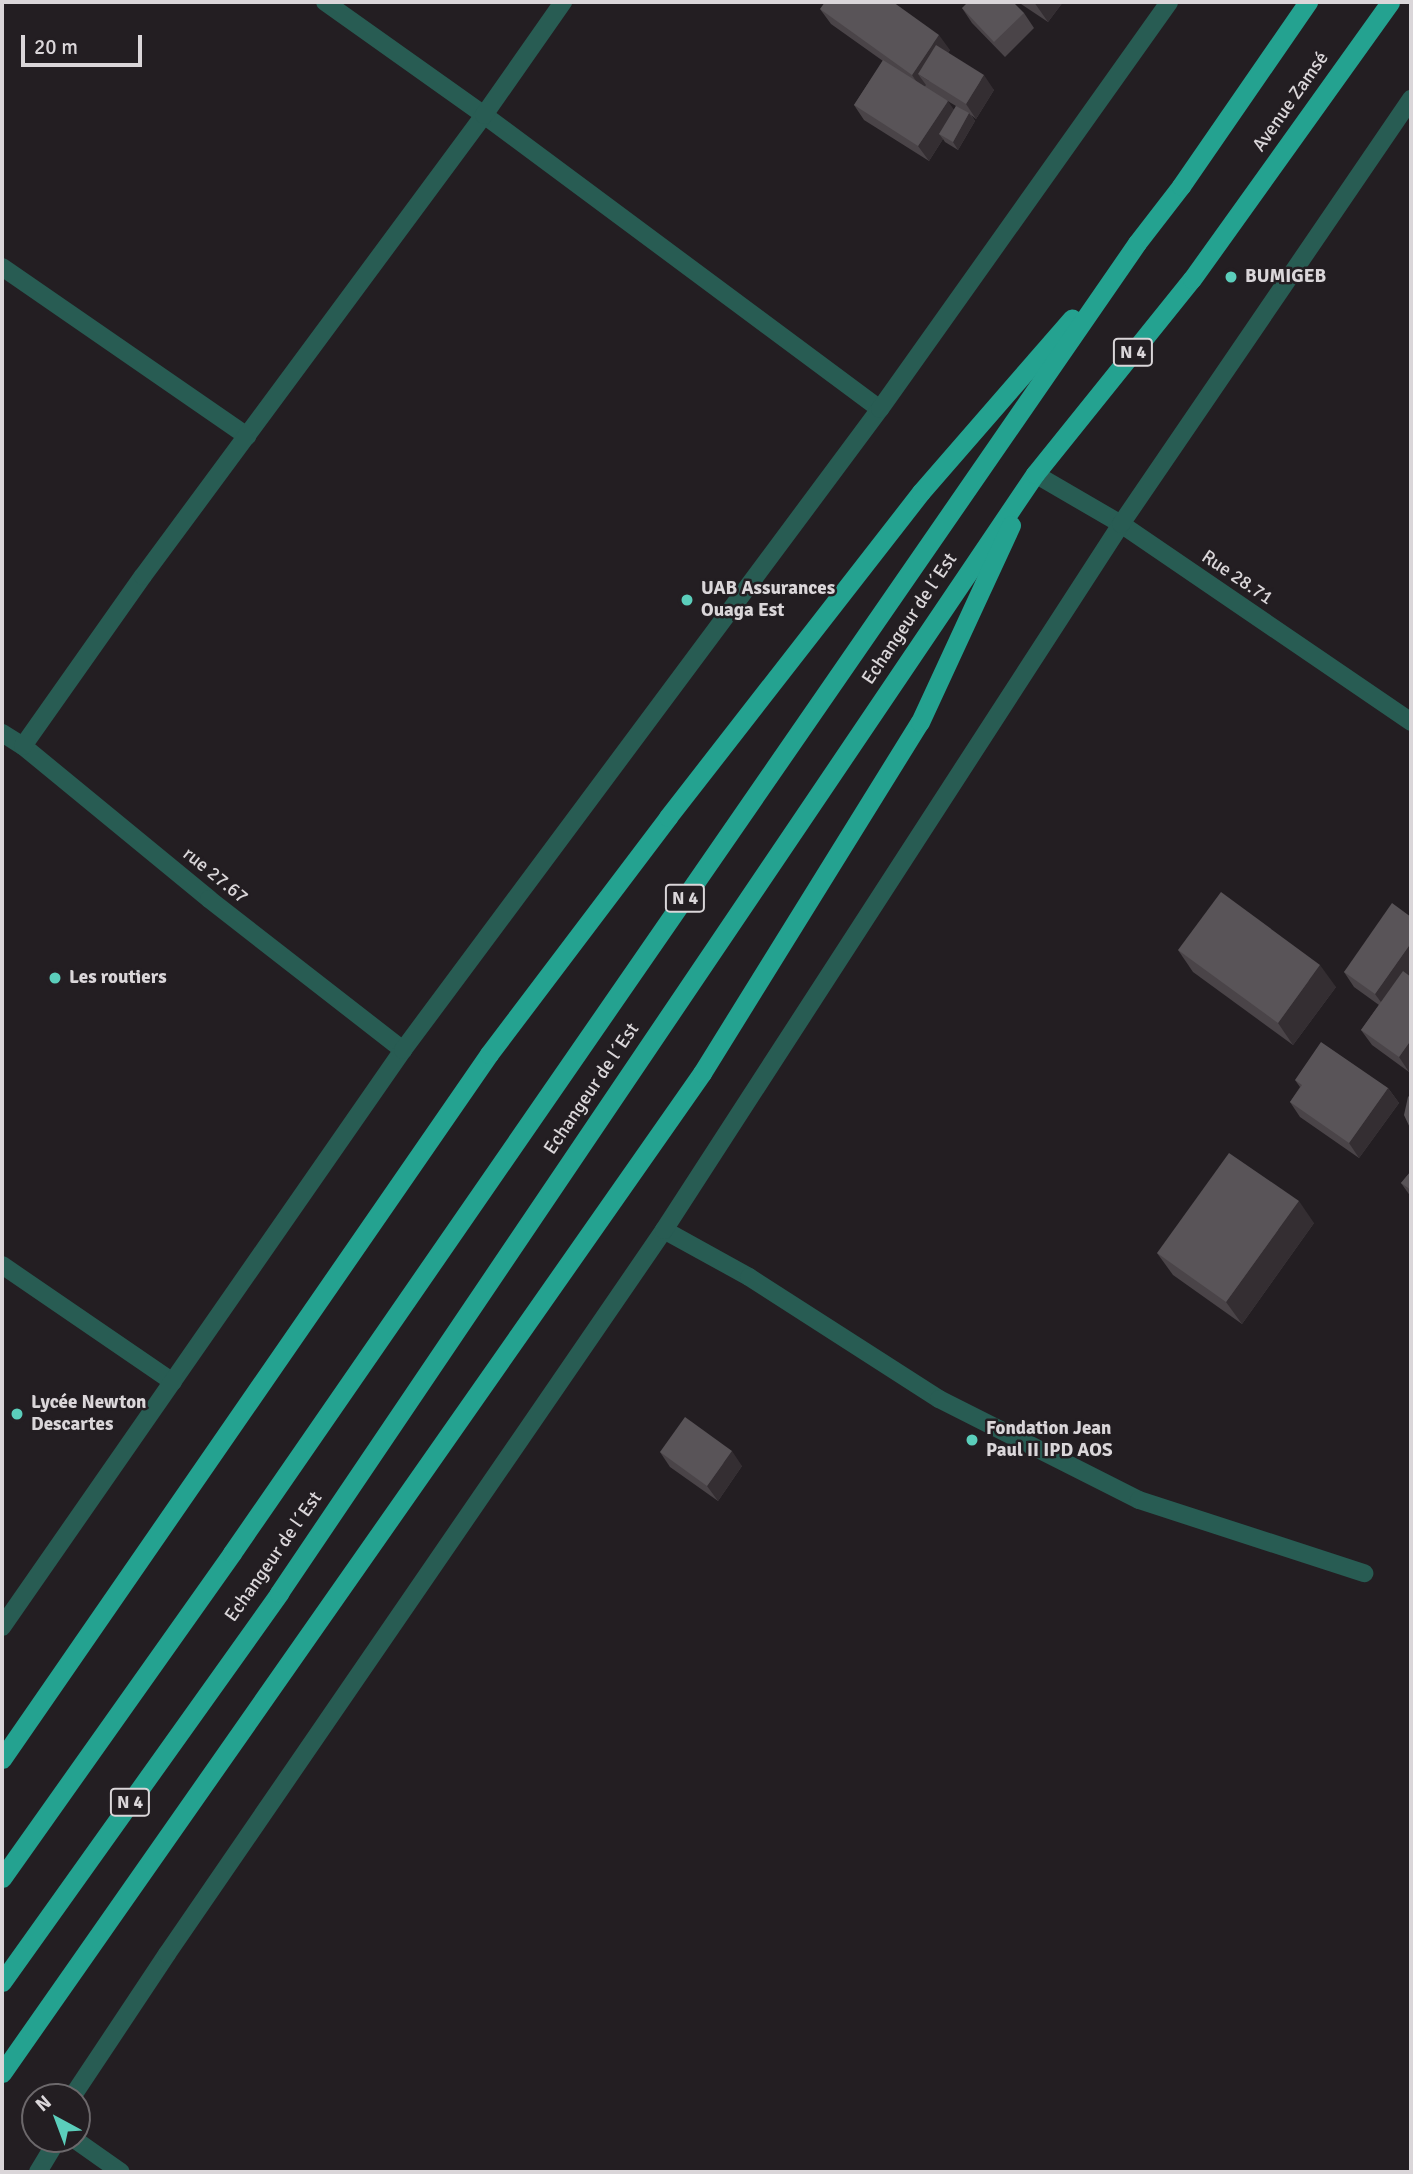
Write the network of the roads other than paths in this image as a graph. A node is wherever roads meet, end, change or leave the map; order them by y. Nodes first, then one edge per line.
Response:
1 (325, 2) edge
2 (563, 2) edge
3 (1169, 2) edge
4 (1308, 2) edge
5 (1390, 2) edge
6 (1411, 99) edge
7 (484, 115) junction
8 (1230, 228) joint
9 (1137, 243) junction
10 (2, 267) edge
11 (880, 409) junction
12 (247, 436) junction
13 (1035, 474) junction
14 (1122, 524) junction
15 (1411, 722) edge
16 (2, 733) edge
17 (23, 746) junction
18 (403, 1050) junction
19 (664, 1230) junction
20 (2, 1265) edge
21 (173, 1381) junction
22 (1364, 1573) dead end
23 (2, 1627) edge
24 (2, 1759) edge
25 (2, 1878) edge
26 (2, 1982) edge
27 (2, 2073) edge
28 (81, 2083) edge
29 (91, 2151) edge
30 (50, 2153) edge
31 (38, 2172) edge
32 (121, 2172) edge

1 - 7 street
2 - 7 street
3 - 11 street
4 - 9 highway, Echangeur de l´Est / N 4
5 - 8 highway, Avenue Zamsé / N 4
6 - 14 street
7 - 11 street
7 - 12 street
8 - 13 highway, Echangeur de l´Est / N 4
9 - 24 highway
9 - 25 highway, Echangeur de l´Est / N 4
10 - 12 street
11 - 18 street
12 - 17 street
13 - 14 street, Rue 28.71
13 - 26 highway, Echangeur de l´Est / N 4
13 - 27 highway
14 - 15 street, Rue 28.71
14 - 19 street
16 - 17 street, rue 27.67
17 - 18 street, rue 27.67
18 - 21 street
19 - 22 street
19 - 28 street
20 - 21 street
21 - 23 street
29 - 32 street
30 - 31 street

